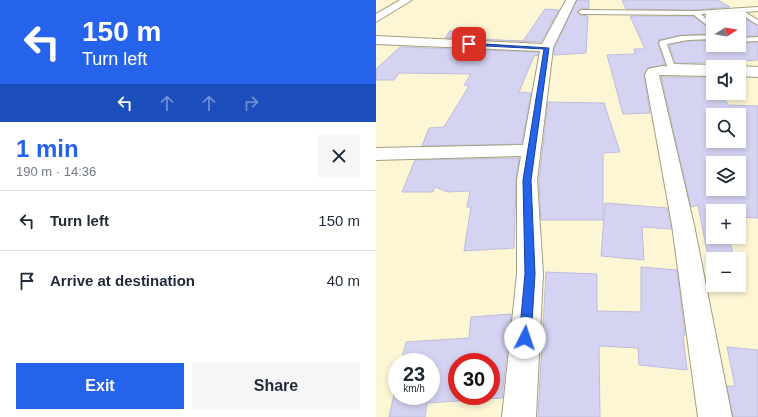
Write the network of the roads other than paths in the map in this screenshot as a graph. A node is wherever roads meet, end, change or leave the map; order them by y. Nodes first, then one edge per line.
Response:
1 (407, 0) edge
2 (576, 6) edge
3 (758, 9) edge
4 (738, 10) junction
5 (696, 13) junction
6 (376, 19) edge
7 (706, 22) edge
8 (758, 23) edge
9 (706, 37) edge
10 (758, 39) edge
11 (376, 40) edge
12 (746, 40) edge
13 (547, 48) junction
14 (706, 67) edge
15 (746, 68) edge
16 (758, 69) edge
17 (706, 72) edge
18 (746, 73) edge
19 (758, 74) edge
20 (532, 150) junction
21 (376, 154) edge
22 (519, 417) edge
23 (715, 417) edge

1 - 6 street
2 - 5 lane
2 - 13 street
3 - 4 lane
4 - 5 lane
4 - 8 lane
5 - 7 lane
9 - 14 lane
10 - 12 lane
11 - 13 street
13 - 20 street
15 - 16 lane
17 - 23 street
18 - 19 street
20 - 21 street
20 - 22 street

